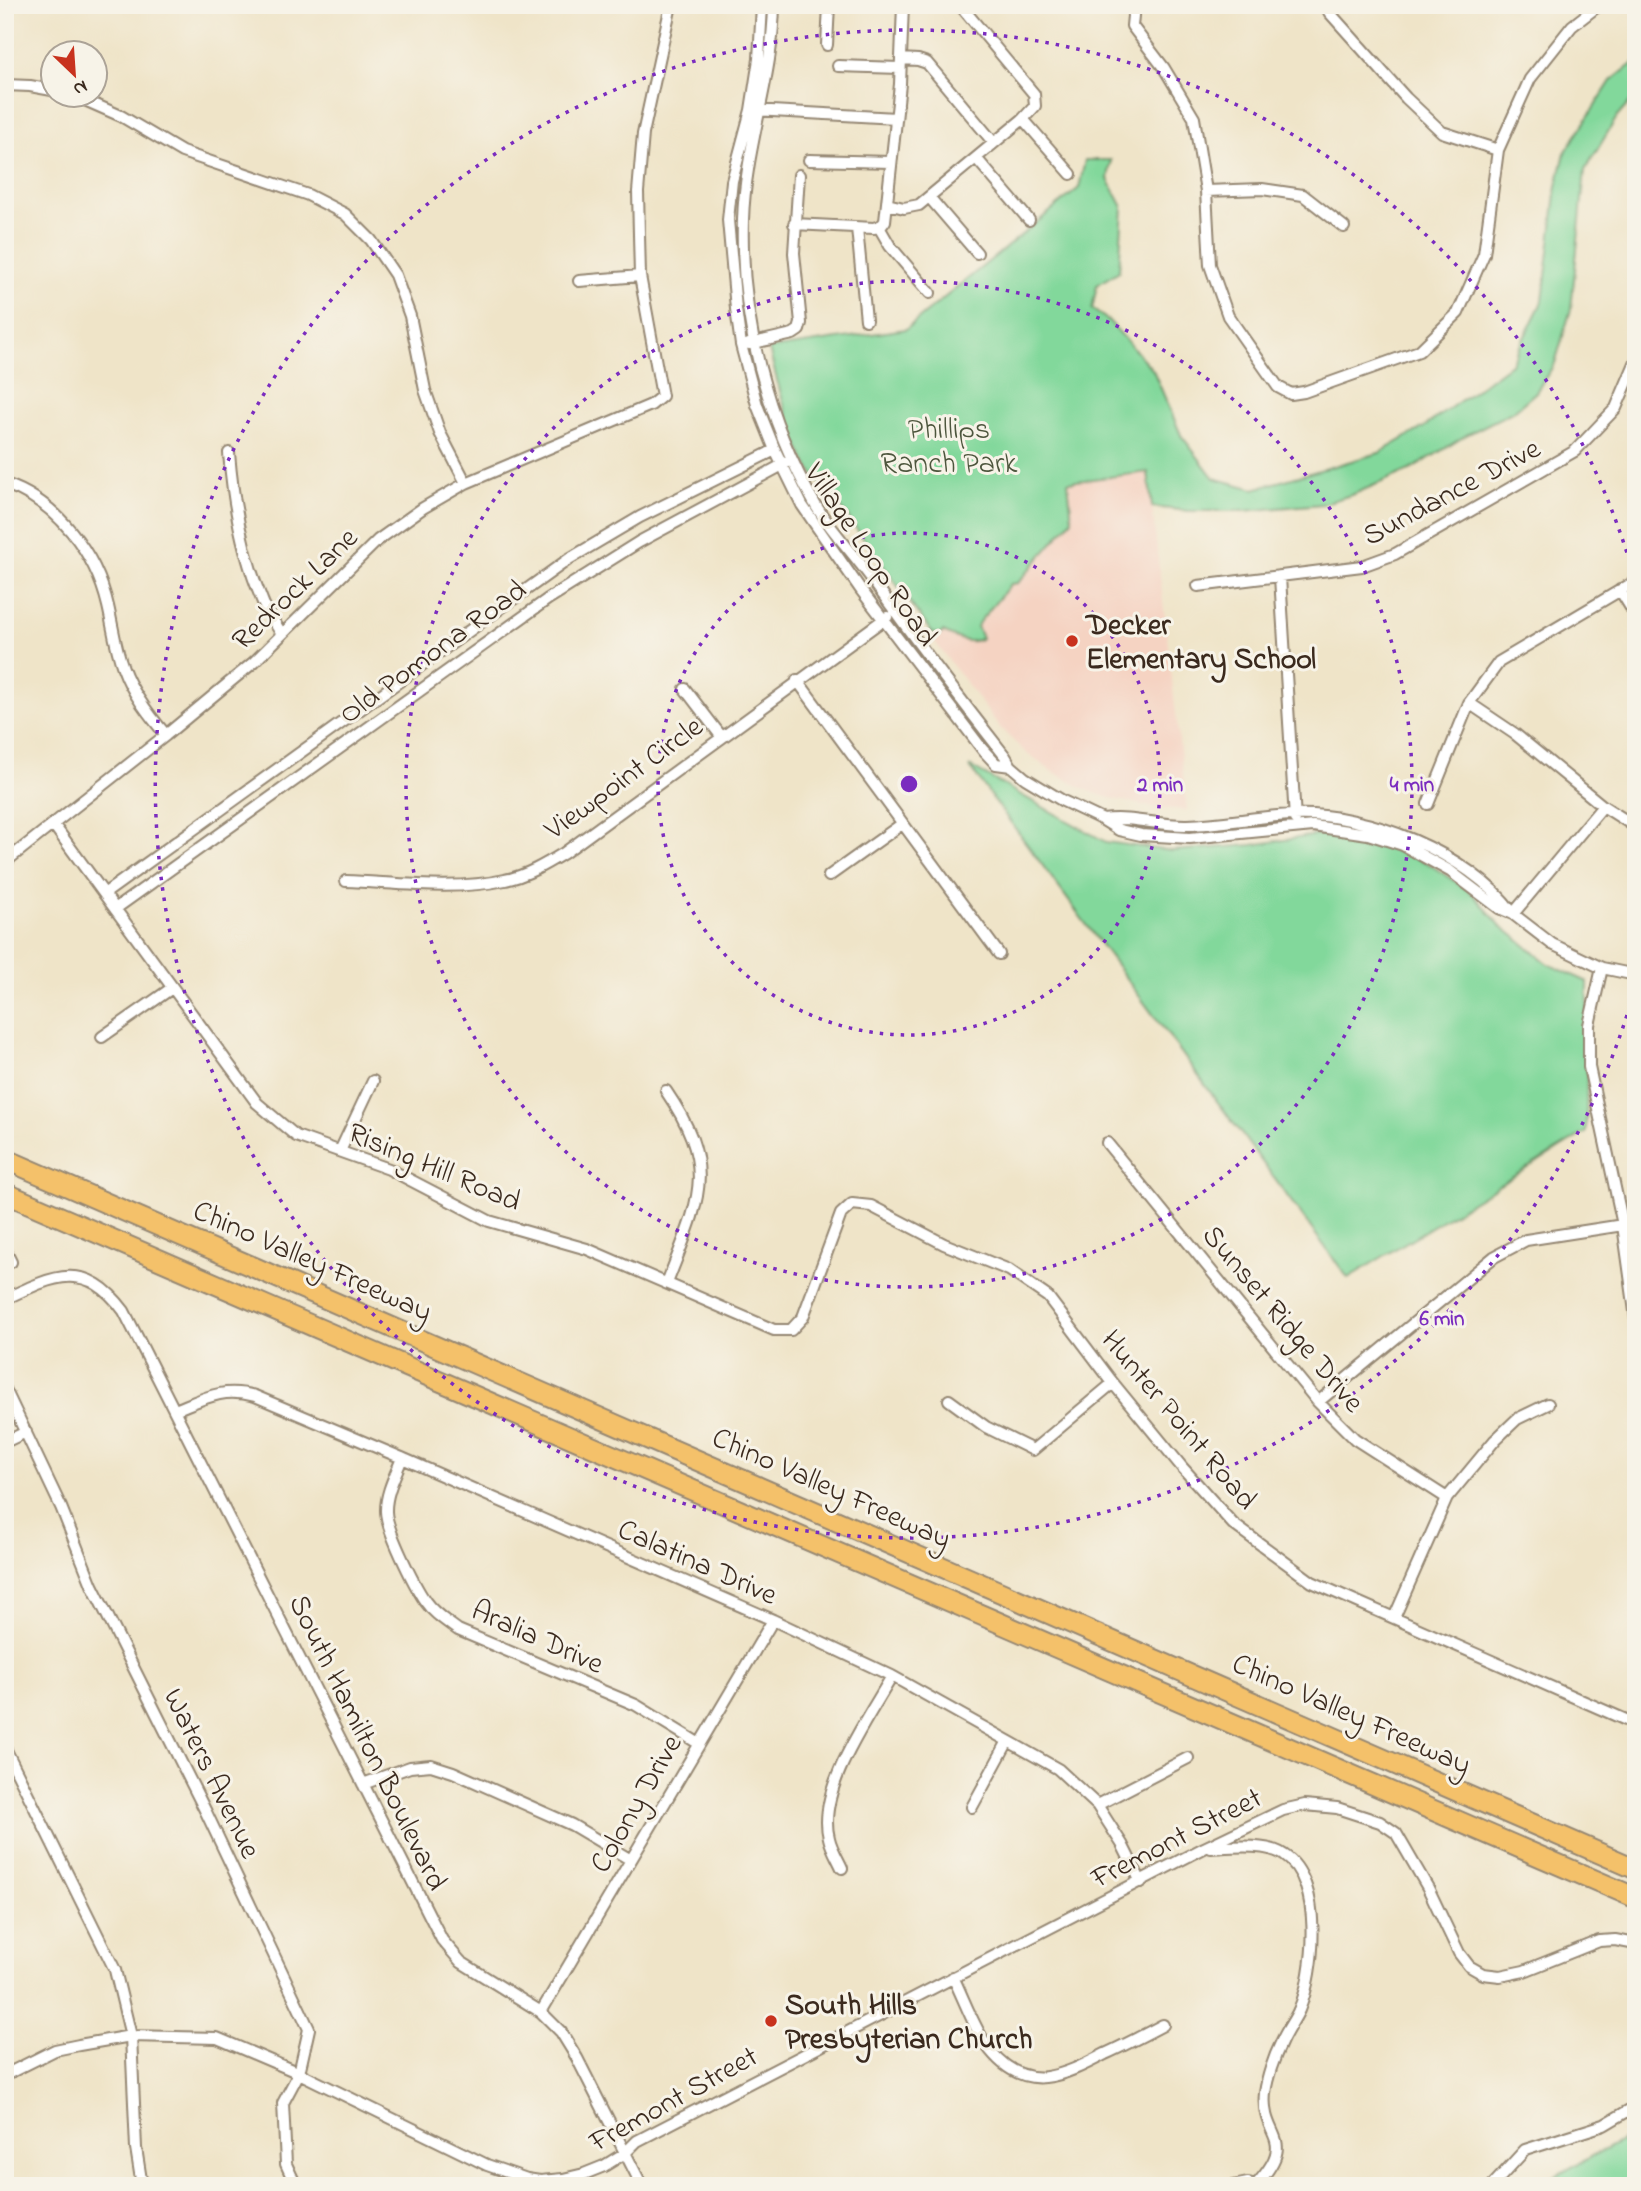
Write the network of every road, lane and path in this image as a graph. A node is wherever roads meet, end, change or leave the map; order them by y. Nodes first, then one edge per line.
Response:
1 (671, 5) edge
2 (762, 5) edge
3 (774, 5) edge
4 (829, 5) edge
5 (903, 5) edge
6 (960, 5) edge
7 (1135, 5) edge
8 (1599, 5) edge
9 (1329, 12) dead end
10 (827, 45) dead end
11 (901, 64) junction
12 (838, 66) dead end
13 (5, 85) edge
14 (38, 87) edge
15 (103, 108) edge
16 (755, 110) junction
17 (897, 118) junction
18 (1023, 119) junction
19 (994, 143) junction
20 (1497, 150) junction
21 (976, 158) junction
22 (809, 160) dead end
23 (891, 162) junction
24 (1071, 173) dead end
25 (799, 175) dead end
26 (1206, 191) junction
27 (929, 197) junction
28 (887, 204) junction
29 (1029, 220) dead end
30 (794, 224) junction
31 (879, 227) junction
32 (1344, 227) dead end
33 (857, 228) junction
34 (977, 253) dead end
35 (640, 276) junction
36 (579, 281) dead end
37 (930, 293) dead end
38 (866, 320) dead end
39 (756, 342) junction
40 (741, 345) junction
41 (1636, 361) edge
42 (775, 450) junction
43 (229, 453) dead end
44 (793, 459) junction
45 (782, 465) junction
46 (5, 484) edge
47 (466, 484) junction
48 (1280, 577) junction
49 (1636, 581) edge
50 (1198, 586) dead end
51 (1620, 590) junction
52 (895, 611) junction
53 (1636, 616) edge
54 (883, 619) junction
55 (281, 633) junction
56 (797, 680) junction
57 (685, 689) dead end
58 (1469, 703) junction
59 (166, 736) junction
60 (721, 736) junction
61 (1011, 766) junction
62 (1428, 804) dead end
63 (1603, 806) junction
64 (1295, 815) junction
65 (1103, 820) junction
66 (53, 824) junction
67 (902, 824) junction
68 (1295, 827) junction
69 (1636, 827) edge
70 (5, 862) edge
71 (830, 876) dead end
72 (346, 881) dead end
73 (104, 894) junction
74 (115, 909) junction
75 (1513, 914) junction
76 (999, 954) dead end
77 (1602, 968) junction
78 (1636, 975) edge
79 (172, 988) junction
80 (102, 1037) dead end
81 (373, 1081) dead end
82 (666, 1091) dead end
83 (1107, 1143) dead end
84 (340, 1151) junction
85 (5, 1159) edge
86 (5, 1193) edge
87 (852, 1204) joint
88 (1623, 1225) junction
89 (5, 1250) edge
90 (11, 1262) dead end
91 (667, 1283) junction
92 (5, 1299) edge
93 (1636, 1319) edge
94 (1113, 1383) junction
95 (5, 1390) edge
96 (949, 1400) dead end
97 (1318, 1402) junction
98 (1548, 1404) dead end
99 (175, 1410) junction
100 (26, 1432) junction
101 (5, 1442) edge
102 (402, 1458) junction
103 (1447, 1498) junction
104 (1394, 1618) junction
105 (773, 1620) junction
106 (892, 1676) junction
107 (1636, 1722) edge
108 (1008, 1741) junction
109 (698, 1743) junction
110 (5, 1748) edge
111 (1188, 1758) dead end
112 (363, 1784) junction
113 (1097, 1805) junction
114 (972, 1807) dead end
115 (1204, 1848) junction
116 (631, 1860) junction
117 (842, 1868) dead end
118 (1636, 1869) edge
119 (1141, 1882) junction
120 (1636, 1898) edge
121 (1636, 1944) edge
122 (953, 1977) junction
123 (541, 2012) junction
124 (1163, 2025) dead end
125 (131, 2036) junction
126 (299, 2073) junction
127 (5, 2075) edge
128 (1636, 2106) edge
129 (625, 2153) junction
130 (527, 2182) edge
131 (540, 2183) edge
132 (1257, 2185) edge
133 (142, 2186) edge
134 (296, 2186) edge
135 (642, 2186) edge
136 (1233, 2186) edge
137 (1492, 2186) edge

1 - 35 street
2 - 16 street, Village Loop Road
3 - 16 street, Village Loop Road
4 - 10 street
5 - 11 street
6 - 18 street
7 - 26 street
8 - 20 street
9 - 20 street
11 - 12 street
11 - 17 street
11 - 19 street
13 - 14 street
15 - 47 street
16 - 17 street
16 - 39 street, Village Loop Road
16 - 40 street, Village Loop Road
17 - 23 street
18 - 19 street
18 - 24 street
19 - 21 street
20 - 26 street
21 - 27 street
21 - 29 street
22 - 23 street
23 - 28 street
25 - 30 street
26 - 32 street
27 - 28 street
27 - 34 street
28 - 31 street
30 - 33 street
30 - 39 street
31 - 33 street
31 - 37 street
33 - 38 street
35 - 36 street
35 - 47 street, Redrock Lane
39 - 40 street
39 - 44 street, Village Loop Road
40 - 42 street, Village Loop Road
41 - 48 street, Sundance Drive
42 - 45 street, Village Loop Road
42 - 73 street, Old Pomona Road
43 - 55 street
44 - 45 street, Old Pomona Road
44 - 52 street, Village Loop Road
45 - 54 street, Village Loop Road
45 - 74 street, Old Pomona Road
46 - 59 street
47 - 55 street, Redrock Lane
48 - 50 street, Sundance Drive
48 - 64 street
49 - 51 street
51 - 53 street
51 - 58 street
52 - 54 street, Viewpoint Circle
52 - 61 street, Village Loop Road
54 - 56 street, Viewpoint Circle
54 - 61 street, Village Loop Road
55 - 59 street, Redrock Lane
56 - 60 street, Viewpoint Circle
56 - 67 street
57 - 60 street
58 - 62 street
58 - 63 street
59 - 66 street, Redrock Lane
60 - 72 street, Viewpoint Circle
61 - 65 street, Village Loop Road
63 - 69 street
63 - 75 street
64 - 65 street, Village Loop Road
64 - 68 street
64 - 75 street, Village Loop Road
65 - 68 street, Village Loop Road
66 - 70 street, Redrock Lane
66 - 73 street, Rising Hill Road
67 - 71 street
67 - 76 street
68 - 75 street, Village Loop Road
73 - 74 street, Rising Hill Road
74 - 79 street, Rising Hill Road
75 - 77 street, Village Loop Road
77 - 78 street, Village Loop Road
77 - 88 street
79 - 80 street
79 - 84 street, Rising Hill Road
81 - 84 street
82 - 91 street
83 - 97 street, Sunset Ridge Drive
84 - 91 street, Rising Hill Road
85 - 118 highway, Chino Valley Freeway
86 - 120 highway, Chino Valley Freeway
87 - 91 street, Rising Hill Road
87 - 94 street, Hunter Point Road
88 - 93 street
88 - 97 street
89 - 90 street
92 - 99 street, South Hamilton Boulevard
94 - 96 street
94 - 104 street, Hunter Point Road
95 - 100 street, Waters Avenue
97 - 103 street, Sunset Ridge Drive
98 - 103 street
99 - 102 street, Calatina Drive
99 - 112 street, South Hamilton Boulevard
100 - 101 street
100 - 126 street, Waters Avenue
102 - 105 street, Calatina Drive
102 - 109 street, Aralia Drive
103 - 104 street
104 - 107 street, Hunter Point Road
105 - 106 street, Calatina Drive
105 - 109 street, Colony Drive
106 - 108 street, Calatina Drive
106 - 117 street
108 - 113 street, Calatina Drive
108 - 114 street
109 - 116 street, Colony Drive
110 - 125 street
111 - 113 street
112 - 116 street
112 - 123 street, South Hamilton Boulevard
113 - 119 street, Calatina Drive
115 - 119 street, Fremont Street
115 - 121 street, Fremont Street
115 - 132 street
116 - 123 street, Colony Drive
119 - 122 street, Fremont Street
122 - 124 street
122 - 129 street, Fremont Street
123 - 129 street, South Hamilton Boulevard
125 - 126 street, Fremont Street
125 - 127 street, Fremont Street
125 - 133 street
126 - 130 street, Fremont Street
126 - 134 street, Waters Avenue
128 - 137 street
129 - 131 street, Fremont Street
129 - 135 street, South Hamilton Boulevard
130 - 131 street, Fremont Street
132 - 136 street

